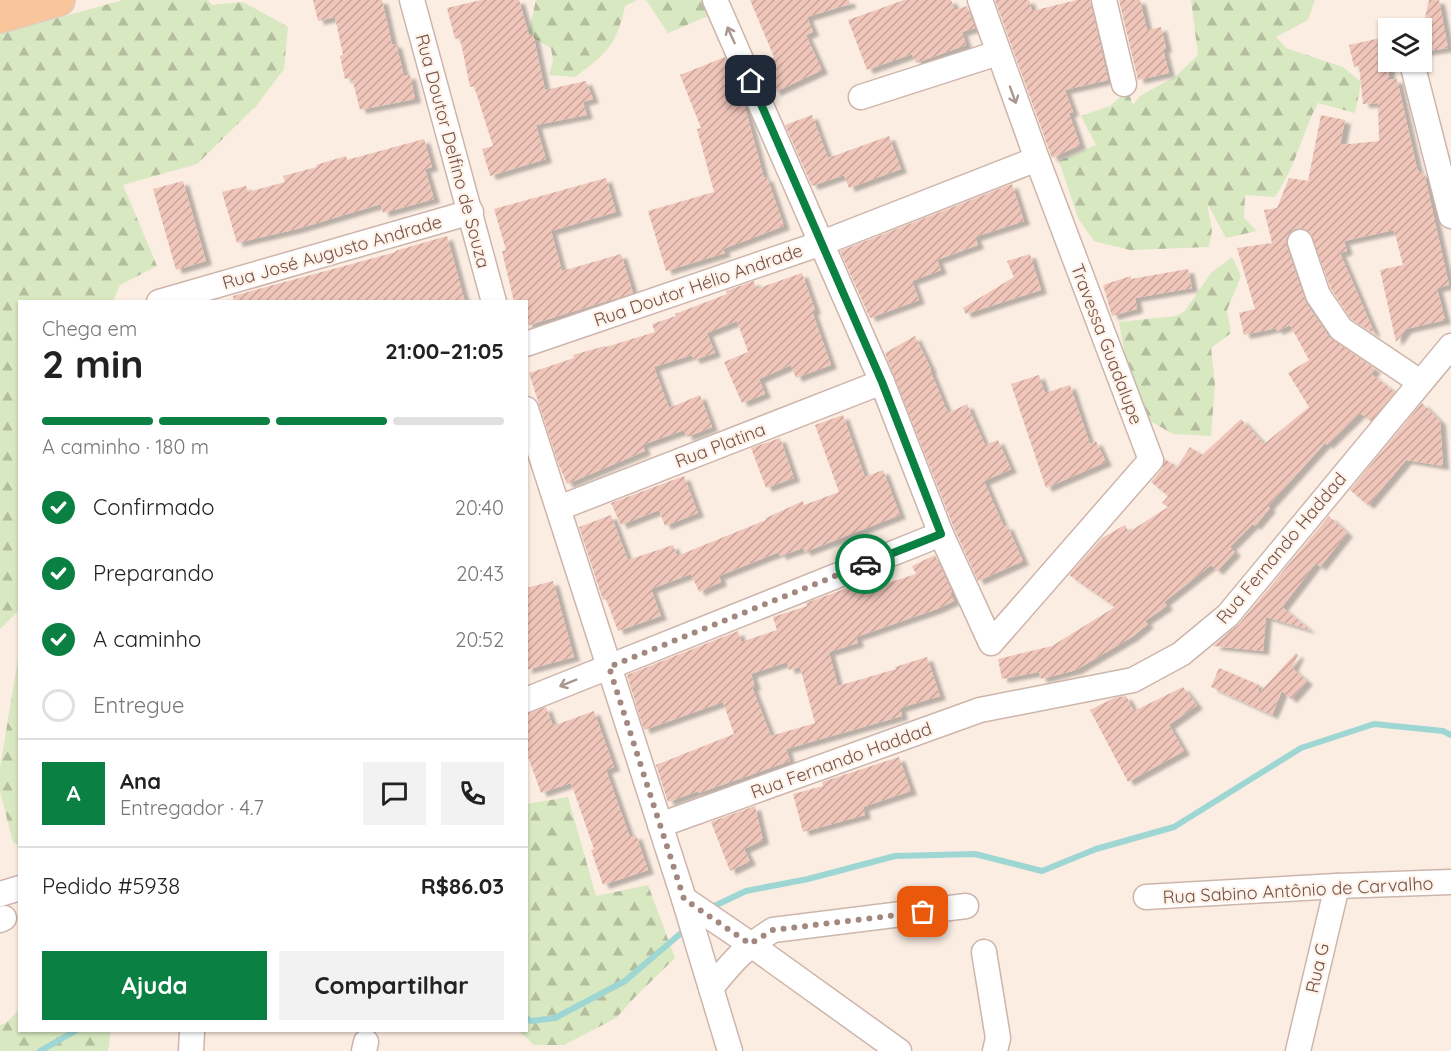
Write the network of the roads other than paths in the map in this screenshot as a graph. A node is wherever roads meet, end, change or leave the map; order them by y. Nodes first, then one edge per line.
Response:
1 (59, 0) edge
2 (412, 0) edge
3 (715, 0) edge
4 (980, 0) edge
5 (1104, 0) edge
6 (0, 17) edge
7 (998, 53) junction
8 (1414, 72) edge
9 (1124, 84) dead end
10 (861, 97) dead end
11 (1037, 159) junction
12 (471, 212) junction
13 (1451, 216) edge
14 (1300, 242) dead end
15 (822, 243) junction
16 (166, 300) edge
17 (493, 300) edge
18 (528, 343) edge
19 (1451, 345) edge
20 (882, 382) junction
21 (1420, 382) junction
22 (528, 415) edge
23 (559, 508) junction
24 (941, 534) junction
25 (609, 667) junction
26 (528, 699) edge
27 (660, 825) junction
28 (1451, 882) edge
29 (1336, 886) junction
30 (18, 889) edge
31 (0, 894) edge
32 (1146, 897) dead end
33 (684, 899) junction
34 (966, 906) dead end
35 (750, 944) junction
36 (984, 952) dead end
37 (711, 988) junction
38 (730, 1051) edge
39 (899, 1051) edge
40 (995, 1051) edge
41 (1298, 1051) edge

1 - 6 main road
2 - 12 street, Rua Doutor Delfino de Souza
15 -> 3 street
4 - 7 street, Travessa Guadalupe
5 - 9 street
7 - 10 street
7 -> 11 street, Travessa Guadalupe
8 - 13 street
11 - 15 street, Rua Doutor Hélio Andrade
11 - 24 street, Travessa Guadalupe
12 - 16 street, Rua José Augusto Andrade
12 - 17 street, Rua Doutor Delfino de Souza
14 - 21 street
15 - 18 street, Rua Doutor Hélio Andrade
15 - 20 street
19 - 21 street, Rua Fernando Haddad
20 - 23 street, Rua Platina
20 - 24 street
21 - 27 street, Rua Fernando Haddad
22 - 23 street
23 - 25 street
24 - 25 street
25 -> 26 street
25 - 27 street
27 - 33 street
28 - 29 street, Rua Sabino Antônio de Carvalho
29 - 32 street, Rua Sabino Antônio de Carvalho
29 - 41 street, Rua G
30 - 31 street
33 - 35 street
33 - 37 street
34 - 35 street
35 - 37 street
35 - 39 street
36 - 40 street
37 - 38 street

